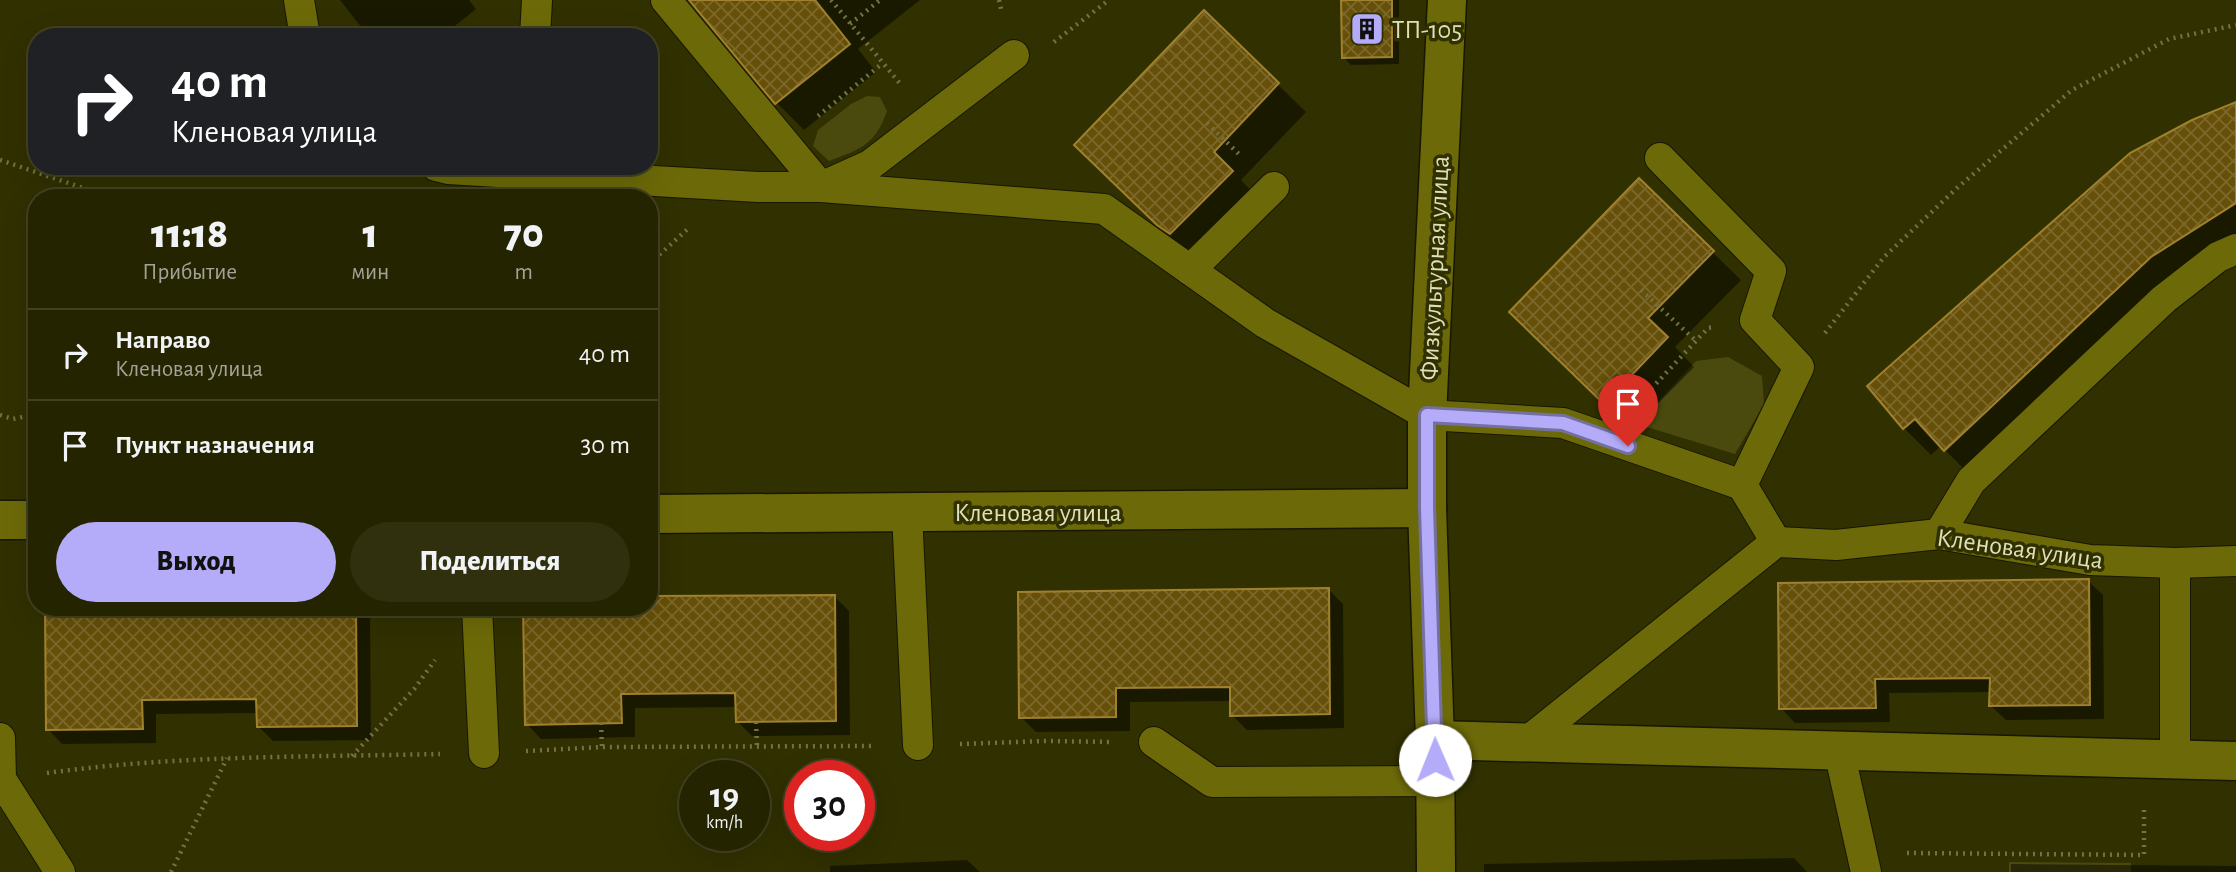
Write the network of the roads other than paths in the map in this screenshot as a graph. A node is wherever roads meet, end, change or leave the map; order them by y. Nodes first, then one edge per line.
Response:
1 (299, 0) edge
2 (537, 0) edge
3 (667, 0) edge
4 (1447, 0) edge
5 (304, 28) edge
6 (535, 28) edge
7 (1014, 55) road end
8 (1660, 158) dead end
9 (497, 175) edge
10 (529, 179) edge
11 (821, 187) junction
12 (1274, 187) dead end
13 (2236, 248) edge
14 (1190, 270) junction
15 (1427, 415) junction
16 (1742, 485) junction
17 (1427, 508) junction
18 (907, 513) junction
19 (658, 514) edge
20 (0, 520) edge
21 (28, 520) edge
22 (1939, 534) junction
23 (1776, 542) junction
24 (2236, 561) edge
25 (2175, 563) junction
26 (477, 616) edge
27 (0, 738) edge
28 (1435, 740) junction
29 (1153, 742) dead end
30 (1524, 744) junction
31 (918, 745) dead end
32 (1839, 751) junction
33 (484, 753) road end
34 (2160, 759) junction
35 (2236, 761) edge
36 (1, 779) edge
37 (1435, 781) junction
38 (1863, 862) edge
39 (60, 872) edge
40 (1436, 872) edge

1 - 5 lane
2 - 6 lane
3 - 11 lane
4 - 15 street, Физкультурная улица
7 - 11 lane
8 - 16 lane
9 - 10 lane
10 - 11 lane
11 - 14 lane
12 - 14 lane
13 - 22 lane
14 - 15 lane
15 - 16 lane
15 - 17 street, Физкультурная улица
16 - 23 lane
17 - 18 street, Кленовая улица
17 - 28 street, Физкультурная улица
18 - 19 street, Кленовая улица
18 - 31 lane
20 - 21 street
22 - 23 lane, Кленовая улица
22 - 25 lane, Кленовая улица
23 - 30 lane
24 - 25 lane, Кленовая улица
25 - 34 lane
26 - 33 lane
27 - 36 lane
28 - 30 street
28 - 37 street, Физкультурная улица
29 - 37 lane
30 - 32 street
32 - 34 street
32 - 38 lane
34 - 35 street
36 - 39 lane
37 - 40 street, Физкультурная улица

